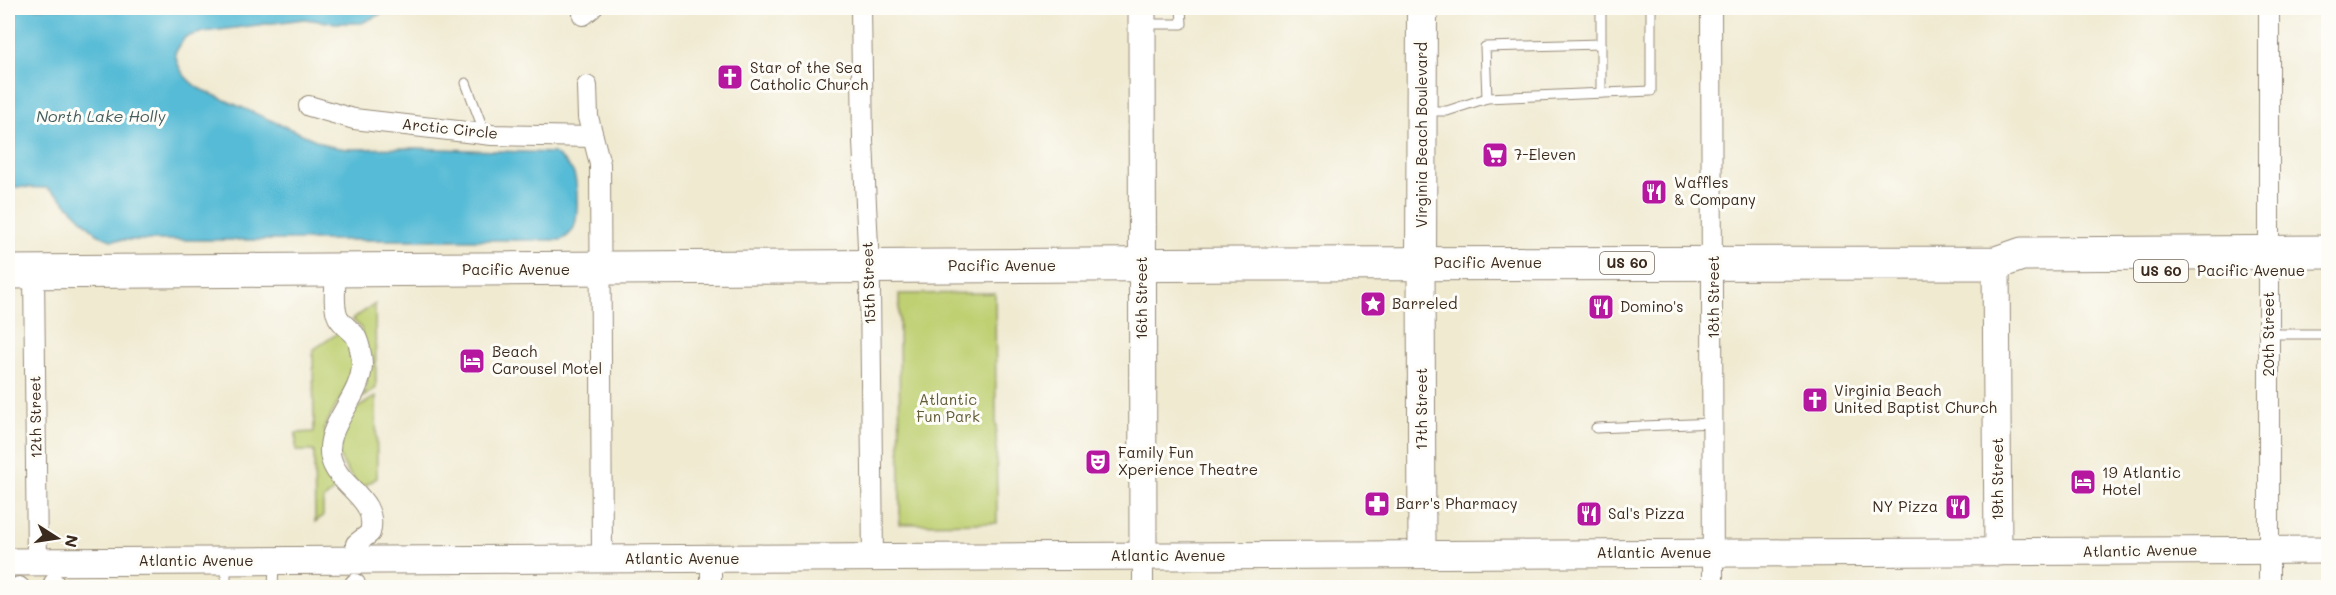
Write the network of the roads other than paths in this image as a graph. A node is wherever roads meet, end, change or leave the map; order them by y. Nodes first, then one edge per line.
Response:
1 (861, 8) edge
2 (1181, 8) edge
3 (1422, 8) edge
4 (1601, 8) edge
5 (1651, 8) edge
6 (1711, 8) edge
7 (2269, 8) edge
8 (1142, 16) edge
9 (1601, 44) junction
10 (466, 83) dead end
11 (587, 86) dead end
12 (1601, 93) junction
13 (1487, 98) junction
14 (309, 106) dead end
15 (1422, 111) junction
16 (485, 134) junction
17 (593, 137) junction
18 (2328, 252) edge
19 (2269, 261) junction
20 (1421, 263) junction
21 (1714, 263) junction
22 (1996, 263) junction
23 (1142, 265) junction
24 (869, 267) junction
25 (601, 269) junction
26 (2328, 270) edge
27 (336, 271) junction
28 (21, 272) edge
29 (2269, 334) junction
30 (2328, 334) edge
31 (1714, 423) junction
32 (1596, 428) dead end
33 (356, 544) dead end
34 (2269, 550) junction
35 (2328, 550) edge
36 (1998, 552) junction
37 (1714, 553) junction
38 (1422, 554) junction
39 (1143, 556) junction
40 (873, 558) junction
41 (602, 559) junction
42 (711, 559) junction
43 (8, 562) edge
44 (37, 562) junction
45 (226, 574) edge
46 (274, 574) edge
47 (711, 588) edge
48 (1143, 588) edge
49 (1713, 588) edge
50 (2269, 588) edge

1 - 24 street, 15th Street
2 - 8 lane
3 - 15 main road, Virginia Beach Boulevard
4 - 9 lane
5 - 12 lane
6 - 21 street, 18th Street
7 - 19 street, 20th Street
8 - 23 main road, 16th Street
9 - 12 lane
9 - 13 lane
10 - 16 lane
11 - 17 street
12 - 13 lane
13 - 15 lane
14 - 16 street, Arctic Circle
15 - 20 main road, Virginia Beach Boulevard
16 - 17 street, Arctic Circle
17 - 25 street
18 - 19 highway, Pacific Avenue / US 60
19 - 22 highway, Pacific Avenue / US 60
19 - 26 highway, Pacific Avenue / US 60
19 - 29 street, 20th Street
20 - 21 highway, Pacific Avenue / US 60
20 - 23 highway, Pacific Avenue
20 - 38 main road, 17th Street
21 - 22 highway, Pacific Avenue / US 60
21 - 31 street, 18th Street
22 - 36 main road, 19th Street
23 - 24 highway, Pacific Avenue
23 - 39 main road, 16th Street
24 - 25 highway, Pacific Avenue
24 - 40 street, 15th Street
25 - 27 highway, Pacific Avenue
25 - 41 street
27 - 28 highway, Pacific Avenue
27 - 33 street
28 - 44 street, 12th Street
29 - 30 lane
29 - 34 street, 20th Street
31 - 32 lane
31 - 37 street, 18th Street
34 - 35 main road, Atlantic Avenue
34 - 36 main road, Atlantic Avenue
34 - 50 street, 20th Street
36 - 37 main road, Atlantic Avenue
37 - 38 main road, Atlantic Avenue
37 - 49 street, 18th Street
38 - 39 main road, Atlantic Avenue
39 - 40 main road, Atlantic Avenue
39 - 48 street, 16th Street
40 - 42 main road, Atlantic Avenue
41 - 42 main road, Atlantic Avenue
41 - 46 main road, Atlantic Avenue
42 - 47 street
43 - 44 main road, Atlantic Avenue
44 - 45 main road, Atlantic Avenue
45 - 46 main road, Atlantic Avenue

